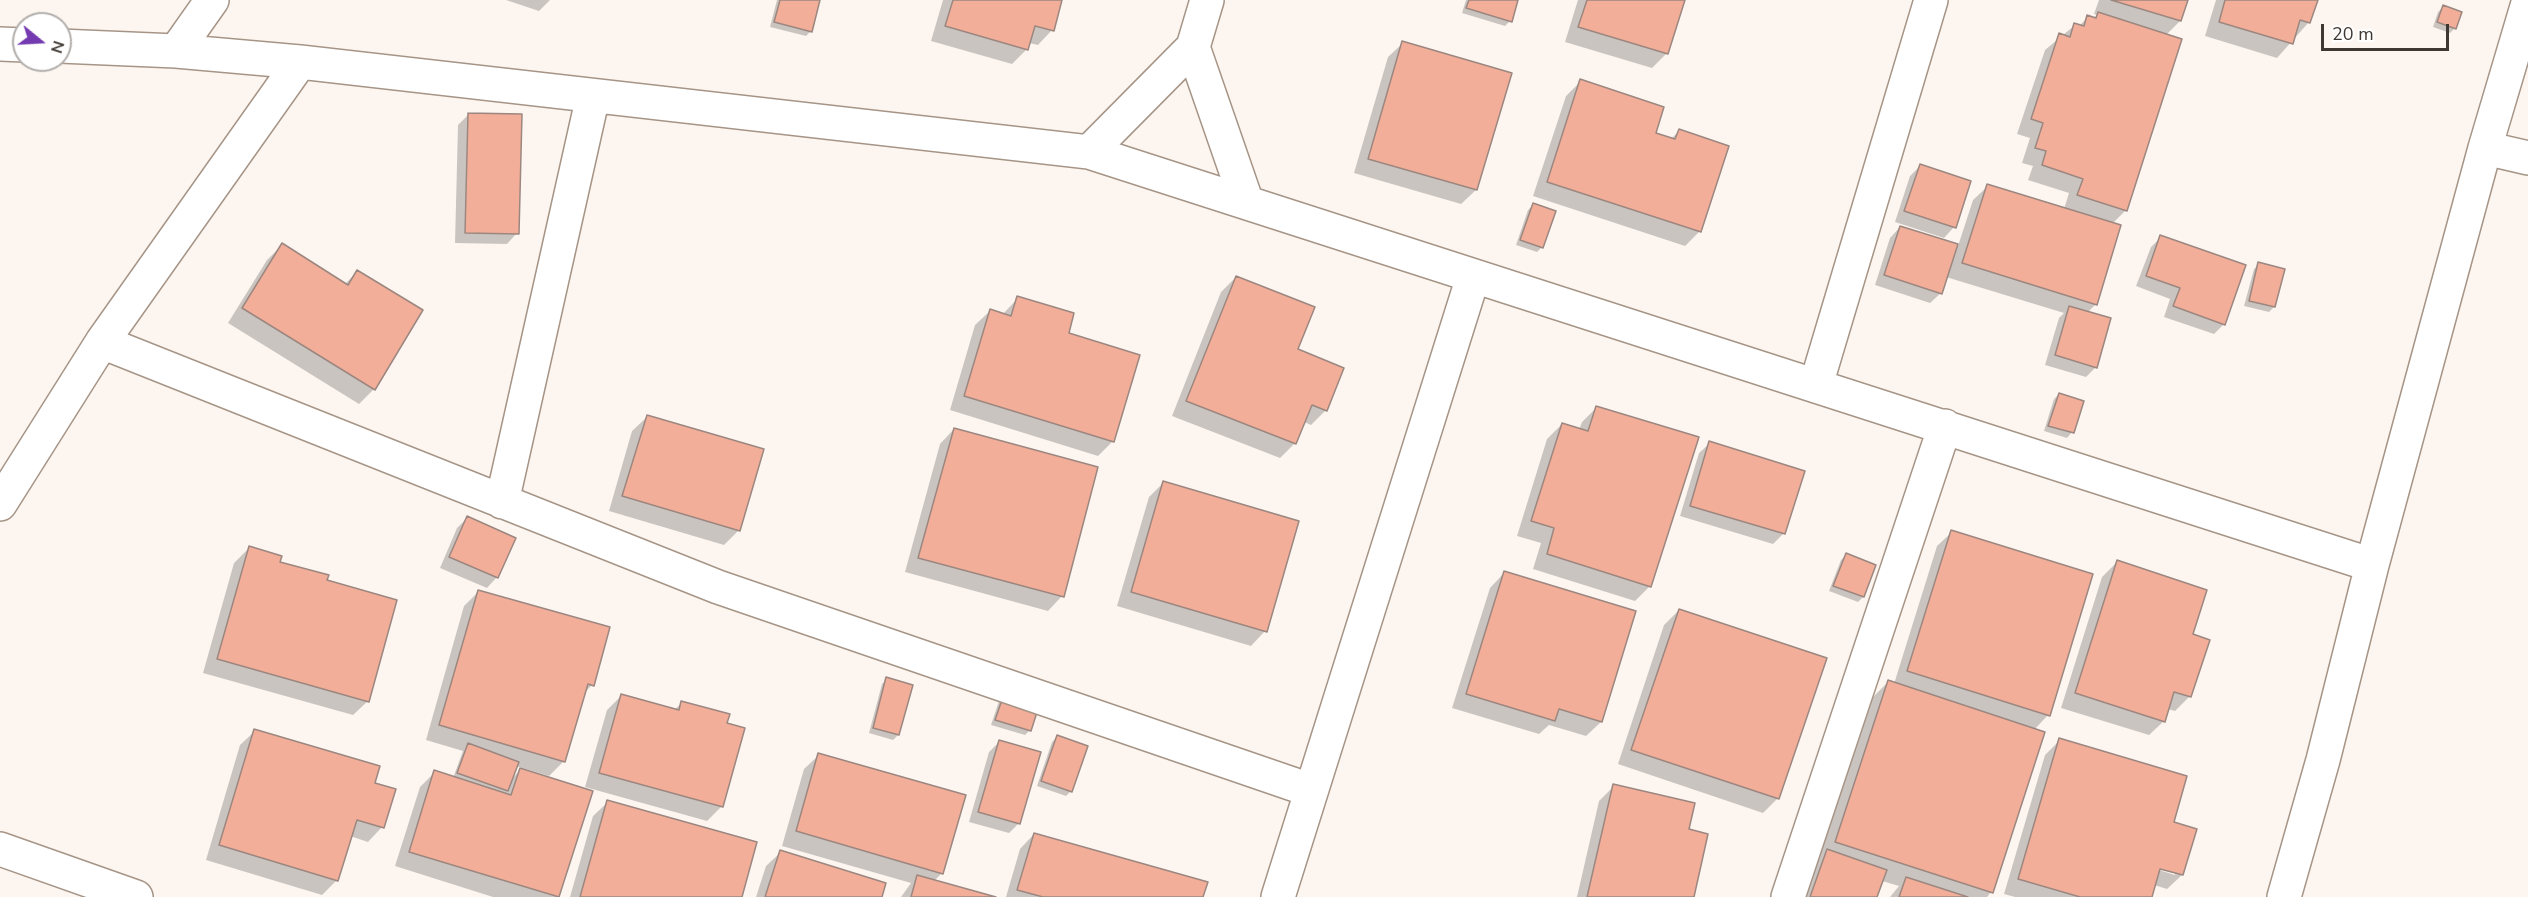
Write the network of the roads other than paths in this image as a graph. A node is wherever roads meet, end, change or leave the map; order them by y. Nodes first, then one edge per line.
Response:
1 (212, 0) edge
2 (1207, 0) edge
3 (1931, 0) edge
4 (2528, 3) edge
5 (72, 47) edge
6 (1193, 47) junction
7 (176, 51) junction
8 (300, 62) junction
9 (593, 96) junction
10 (2485, 148) junction
11 (1089, 152) junction
12 (2528, 158) edge
13 (1247, 203) junction
14 (1473, 277) junction
15 (102, 342) junction
16 (1816, 385) junction
17 (1945, 426) junction
18 (502, 502) junction
19 (0, 504) edge
20 (2372, 565) junction
21 (1310, 790) junction
22 (0, 849) edge
23 (104, 892) edge
24 (136, 897) edge
25 (1278, 897) edge
26 (1788, 897) edge
27 (2284, 897) edge

1 - 7 street
2 - 6 street
3 - 16 street
4 - 10 street
5 - 7 street
6 - 11 street
6 - 13 street
7 - 8 street
8 - 9 street
8 - 15 street
9 - 11 street
9 - 18 street
10 - 12 street
10 - 20 street
11 - 13 street
13 - 14 street
14 - 16 street
14 - 21 street
15 - 18 street
15 - 19 street
16 - 17 street
17 - 20 street
17 - 26 street
18 - 21 street
20 - 27 street
21 - 25 street
22 - 23 street
23 - 24 street

